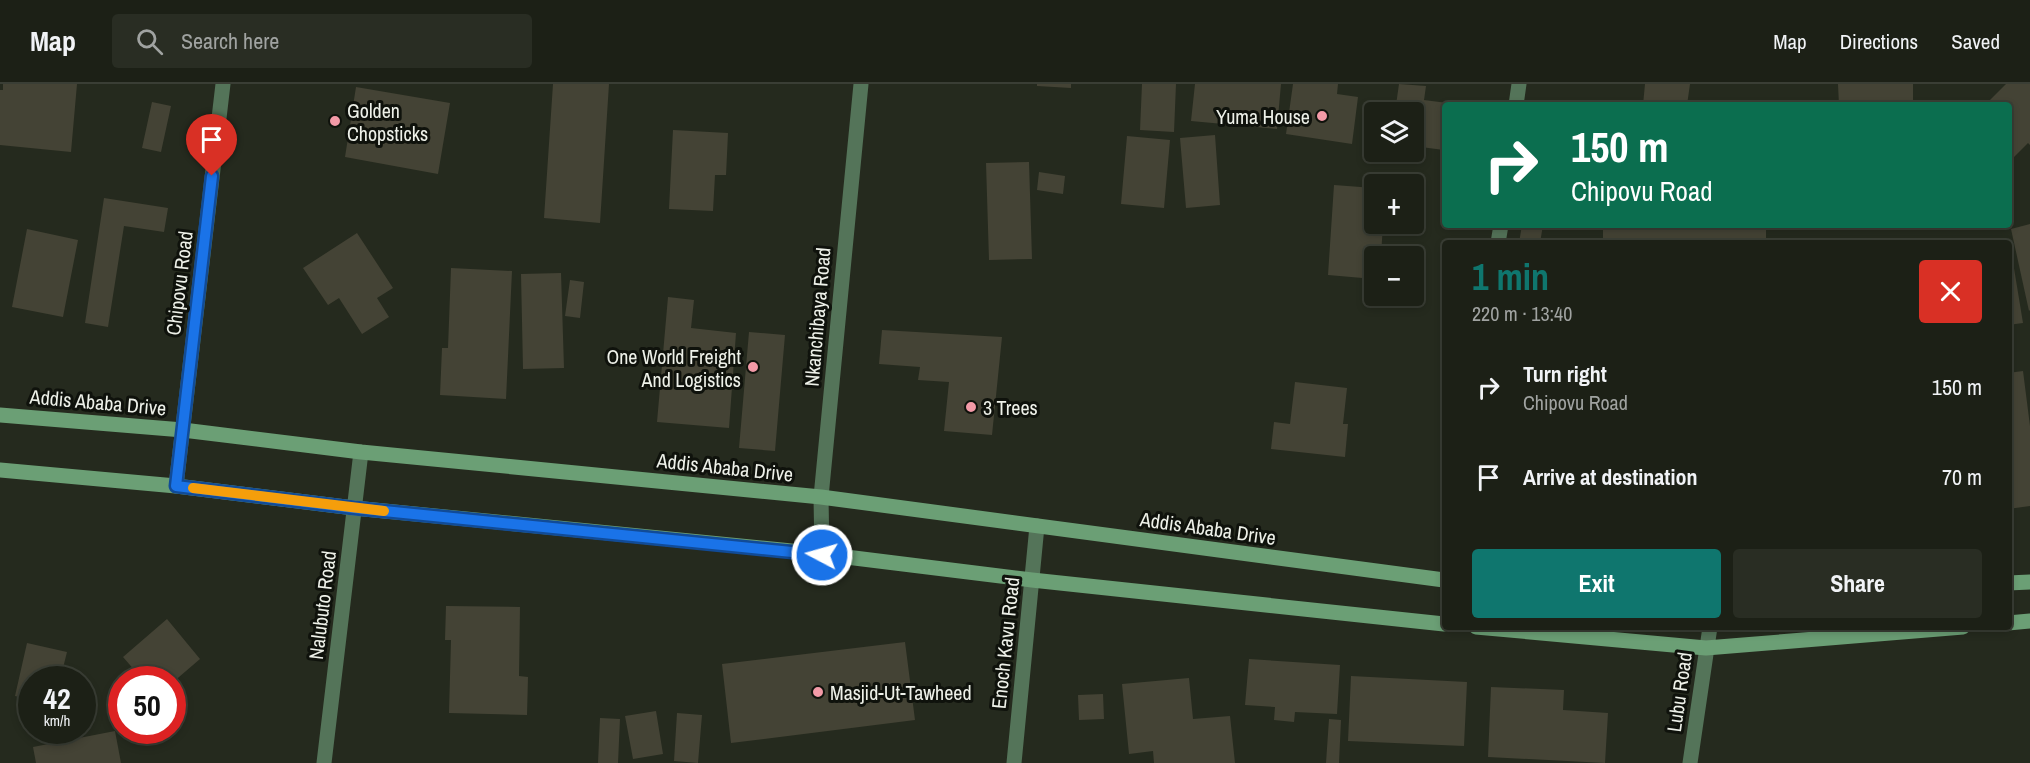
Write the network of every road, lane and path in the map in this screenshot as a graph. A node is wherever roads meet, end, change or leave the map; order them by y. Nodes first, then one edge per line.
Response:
1 (223, 84) edge
2 (861, 84) edge
3 (1519, 84) edge
4 (1516, 102) edge
5 (0, 415) edge
6 (183, 430) junction
7 (361, 452) junction
8 (0, 470) edge
9 (176, 486) junction
10 (821, 497) junction
11 (354, 508) junction
12 (1037, 526) junction
13 (822, 555) junction
14 (1032, 580) junction
15 (1442, 580) edge
16 (2030, 582) edge
17 (2012, 583) edge
18 (2030, 621) edge
19 (2012, 623) edge
20 (1442, 624) edge
21 (1509, 630) edge
22 (1709, 630) edge
23 (1925, 630) edge
24 (1706, 648) junction
25 (324, 763) edge
26 (1014, 763) edge
27 (1690, 763) edge

1 - 6 street, Chipovu Road
2 - 10 street, Nkanchibaya Road
3 - 4 street
5 - 6 main road, Addis Ababa Drive
6 - 7 main road, Addis Ababa Drive
6 - 9 street, Chipovu Road
7 - 10 main road, Addis Ababa Drive
7 - 11 street, Nalubuto Road
8 - 9 main road
9 - 11 main road
10 - 12 main road, Addis Ababa Drive
10 - 13 street, Nkanchibaya Road
11 - 13 main road
11 - 25 street, Nalubuto Road
12 - 14 street, Enoch Kavu Road
12 - 15 main road, Addis Ababa Drive
13 - 14 main road
14 - 20 main road
14 - 26 street, Enoch Kavu Road
16 - 17 main road
18 - 19 main road
21 - 24 main road
22 - 24 street, Lubu Road
23 - 24 main road
24 - 27 street, Lubu Road

